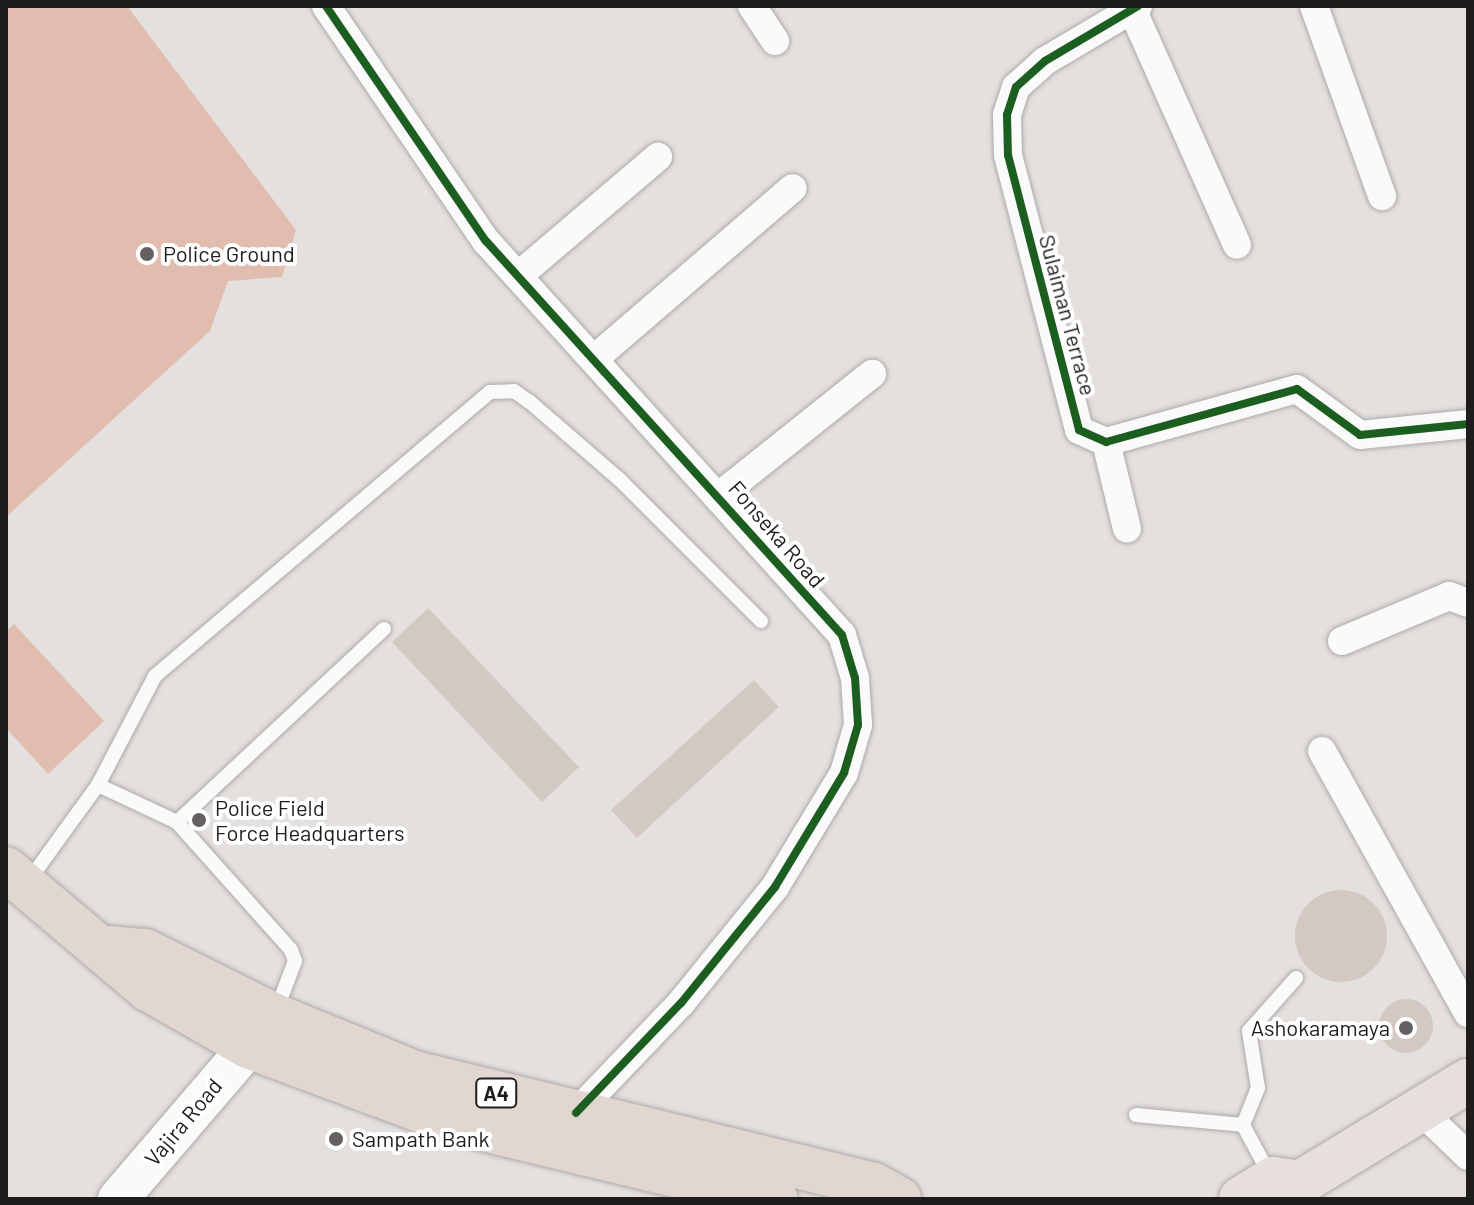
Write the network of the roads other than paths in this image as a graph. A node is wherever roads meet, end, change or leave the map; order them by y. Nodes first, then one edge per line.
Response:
1 (326, 6) edge
2 (752, 6) edge
3 (1314, 6) edge
4 (1135, 8) edge
5 (775, 41) dead end
6 (658, 157) dead end
7 (793, 188) dead end
8 (1382, 196) dead end
9 (1237, 245) dead end
10 (518, 276) junction
11 (594, 359) junction
12 (872, 374) dead end
13 (1468, 424) edge
14 (1106, 442) junction
15 (719, 496) junction
16 (1127, 529) dead end
17 (1468, 603) edge
18 (761, 621) dead end
19 (384, 629) dead end
20 (1342, 641) dead end
21 (1322, 751) dead end
22 (98, 785) junction
23 (177, 822) junction
24 (16, 876) edge
25 (1296, 978) dead end
26 (1468, 1013) edge
27 (261, 1031) junction
28 (1468, 1081) edge
29 (1420, 1110) junction
30 (576, 1113) junction
31 (1136, 1115) dead end
32 (1243, 1125) junction
33 (1468, 1156) edge
34 (1276, 1190) edge
35 (741, 1195) edge
36 (118, 1199) edge
37 (899, 1199) edge

1 - 10 street, Fonseka Road
2 - 5 street
3 - 8 street
4 - 9 street
4 - 14 street, Sulaiman Terrace
6 - 10 street
7 - 11 street
10 - 11 street, Fonseka Road
11 - 15 street, Fonseka Road
12 - 15 street
13 - 14 street
14 - 16 street
15 - 30 street, Fonseka Road
17 - 20 street
18 - 22 lane
19 - 23 lane
21 - 26 street
22 - 23 lane
22 - 24 lane
23 - 27 lane
24 - 27 highway, A4
25 - 32 lane
27 - 30 highway, A4
27 - 35 highway, A4
27 - 36 main road, Vajira Road
28 - 29 main road
29 - 33 street
29 - 34 main road
30 - 37 highway, A4
31 - 32 lane
32 - 34 lane

